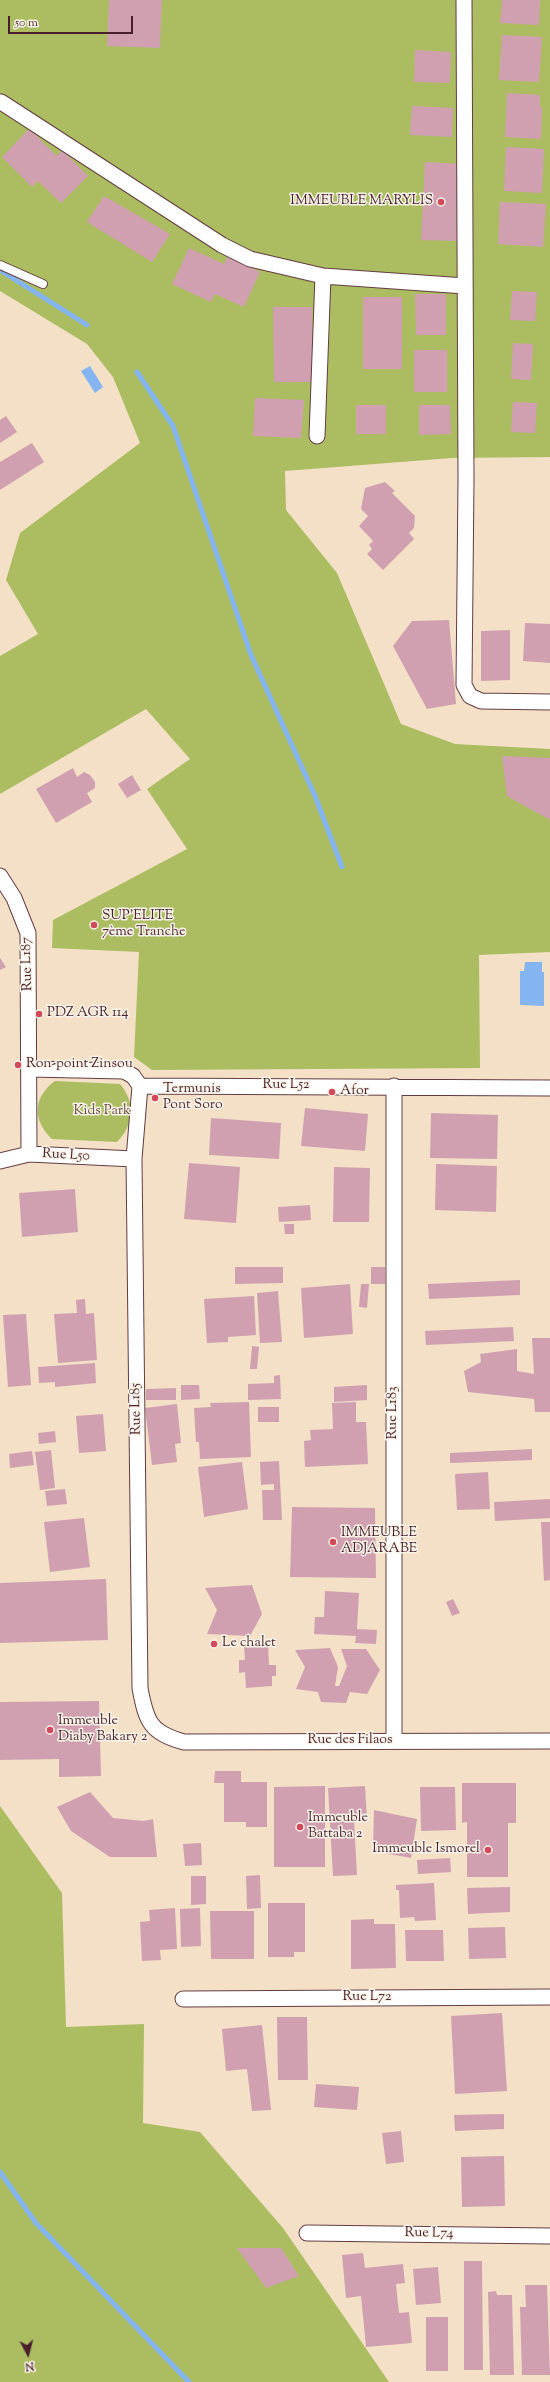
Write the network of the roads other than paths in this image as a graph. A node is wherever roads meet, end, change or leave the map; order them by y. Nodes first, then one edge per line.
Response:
1 (464, 0) edge
2 (1, 102) edge
3 (0, 265) edge
4 (323, 276) junction
5 (43, 284) dead end
6 (465, 286) junction
7 (317, 436) dead end
8 (550, 702) edge
9 (0, 876) edge
10 (29, 1069) junction
11 (140, 1086) junction
12 (394, 1086) junction
13 (550, 1088) edge
14 (29, 1154) junction
15 (134, 1159) junction
16 (0, 1161) edge
17 (153, 1729) joint
18 (394, 1741) junction
19 (550, 1741) edge
20 (550, 1997) edge
21 (183, 1999) dead end
22 (307, 2233) dead end
23 (550, 2236) edge

1 - 6 street
2 - 4 street
3 - 5 lane
4 - 6 street
4 - 7 street
6 - 8 street
9 - 10 street, Rue L187
10 - 11 street
10 - 14 street, Rue L187
11 - 12 street, Rue L52
11 - 15 street, Rue L185
12 - 13 street, Rue L52
12 - 18 street, Rue L183
14 - 15 street, Rue L50
14 - 16 street, Rue L50
15 - 17 street, Rue L185
17 - 18 street, Rue des Filaos
18 - 19 street, Rue des Filaos
20 - 21 street, Rue L72
22 - 23 street, Rue L74

